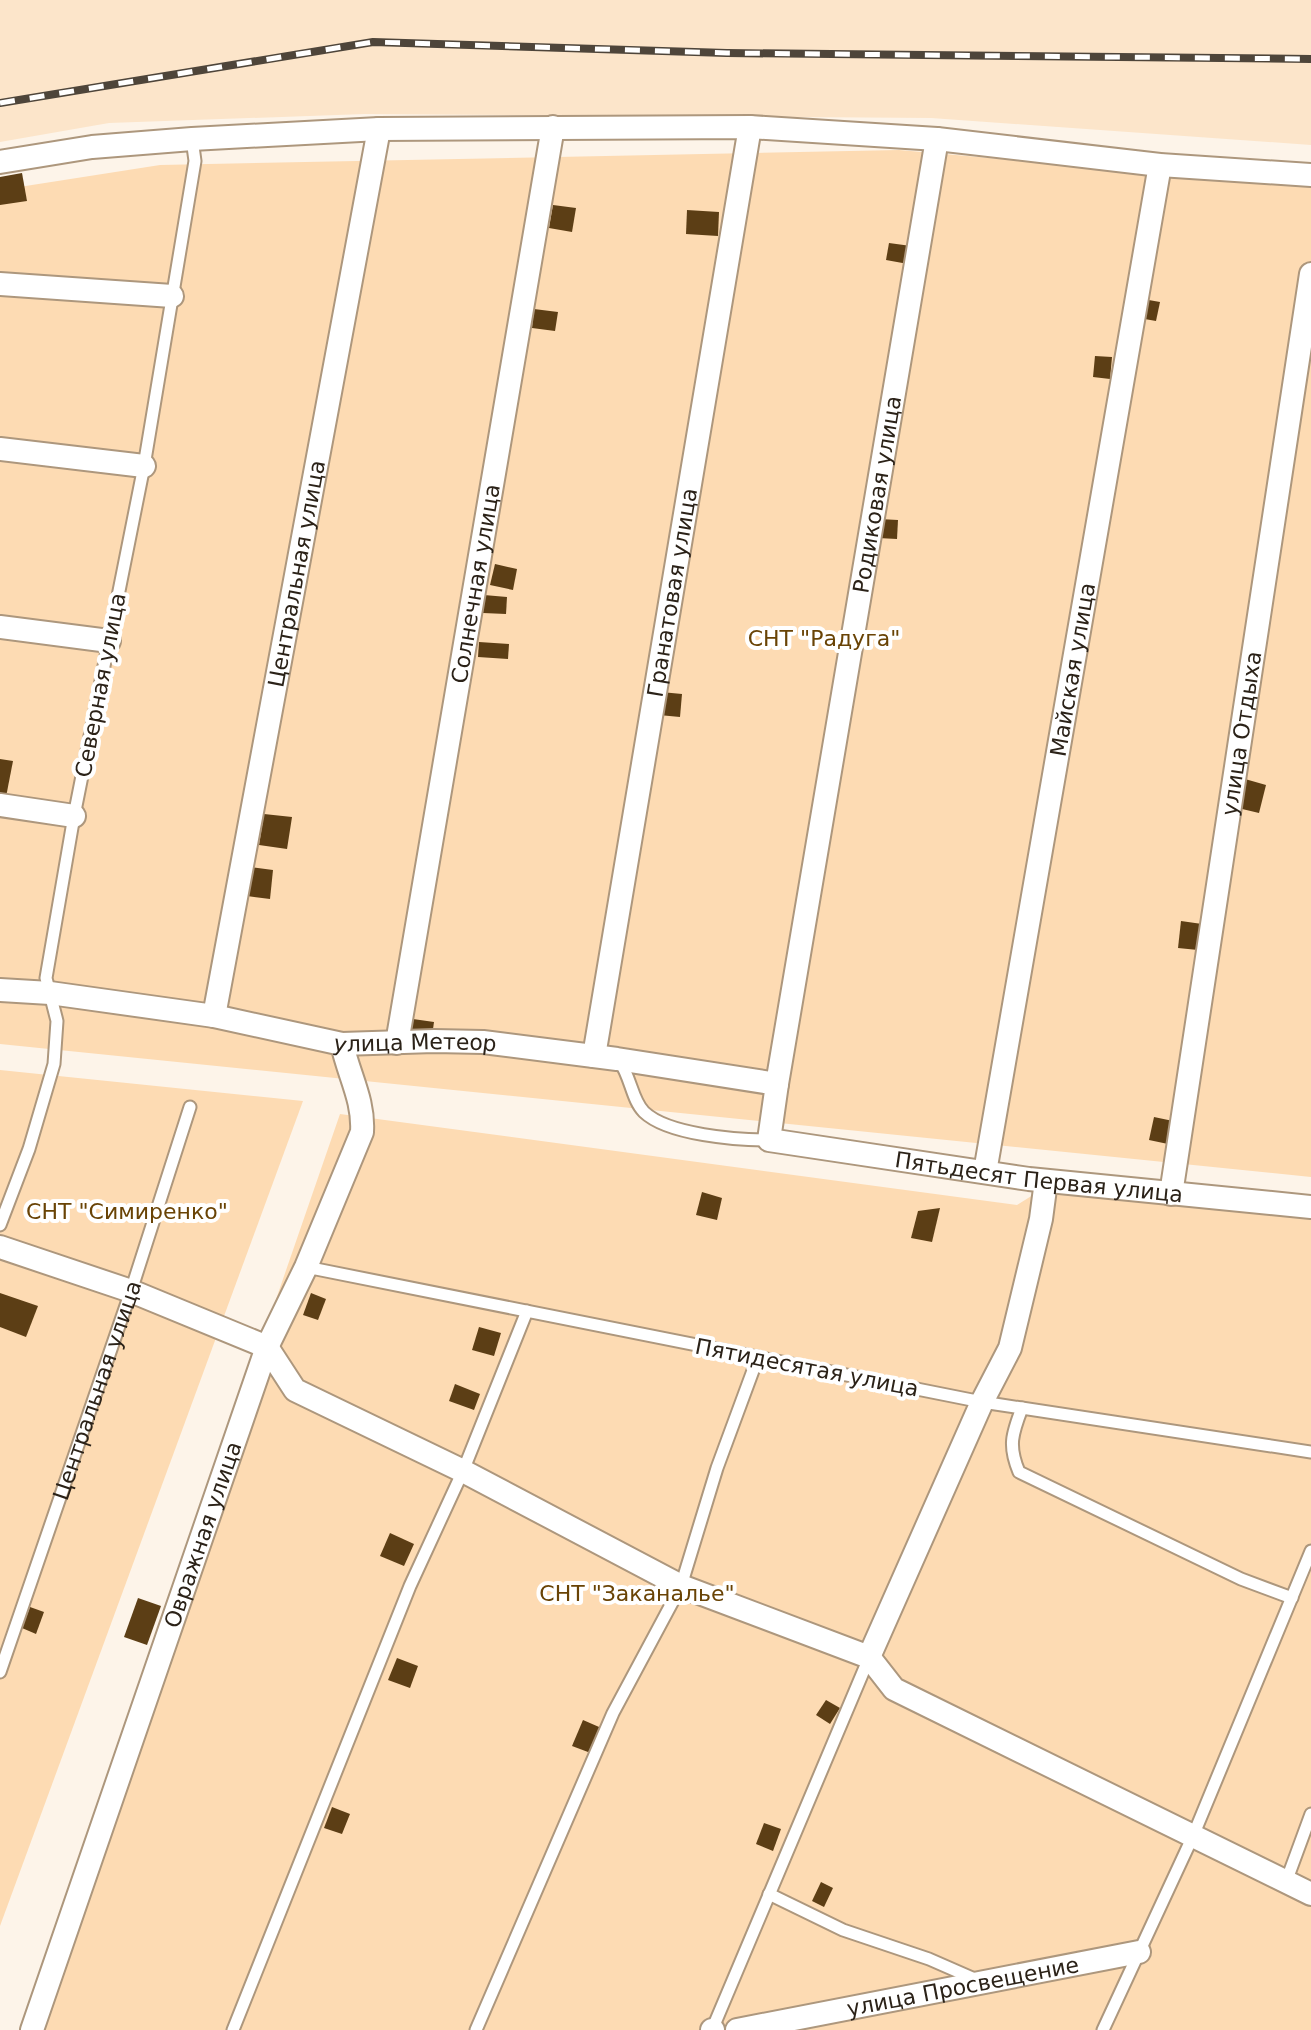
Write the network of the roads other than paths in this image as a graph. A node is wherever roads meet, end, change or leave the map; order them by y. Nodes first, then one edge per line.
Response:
1 (553, 127) junction
2 (750, 127) junction
3 (379, 129) junction
4 (192, 139) junction
5 (937, 139) junction
6 (0, 162) edge
7 (1160, 165) junction
8 (1311, 175) edge
9 (1311, 274) edge
10 (0, 284) edge
11 (172, 296) junction
12 (0, 449) edge
13 (144, 466) junction
14 (0, 627) edge
15 (109, 641) junction
16 (0, 805) edge
17 (74, 816) junction
18 (0, 990) edge
19 (50, 993) junction
20 (214, 1016) junction
21 (397, 1043) junction
22 (342, 1044) junction
23 (594, 1056) junction
24 (617, 1059) junction
25 (777, 1084) junction
26 (190, 1107) dead end
27 (769, 1140) junction
28 (985, 1172) junction
29 (1046, 1181) junction
30 (1171, 1194) junction
31 (1311, 1207) edge
32 (0, 1225) edge
33 (0, 1247) edge
34 (306, 1267) junction
35 (131, 1291) junction
36 (527, 1311) junction
37 (267, 1347) junction
38 (758, 1357) junction
39 (982, 1402) junction
40 (1022, 1408) junction
41 (1311, 1452) edge
42 (463, 1471) junction
43 (1311, 1551) edge
44 (681, 1586) junction
45 (1292, 1598) junction
46 (869, 1657) junction
47 (0, 1672) edge
48 (1311, 1814) edge
49 (1193, 1836) junction
50 (1286, 1882) junction
51 (769, 1894) junction
52 (1311, 1894) edge
53 (1139, 1952) junction
54 (981, 1981) junction
55 (32, 2030) edge
56 (233, 2030) edge
57 (476, 2030) edge
58 (713, 2030) edge
59 (737, 2030) edge
60 (1103, 2030) edge

1 - 2 street
1 - 3 street
1 - 21 street, Солнечная улица
2 - 5 street
2 - 23 street, Гранатовая улица
3 - 4 street
3 - 20 street, Центральная улица
4 - 6 street
4 - 11 lane, Северная улица
5 - 7 street
5 - 25 street, Родиковая улица
7 - 8 street
7 - 28 street, Майская улица
9 - 30 street, улица Отдыха
10 - 11 street
11 - 13 lane, Северная улица
12 - 13 street
13 - 15 lane, Северная улица
14 - 15 street
15 - 17 lane, Северная улица
16 - 17 street
17 - 19 lane, Северная улица
18 - 19 street, улица Метеор
19 - 20 street, улица Метеор
19 - 32 lane, Северная улица
20 - 22 street, улица Метеор
21 - 22 street, улица Метеор
21 - 23 street, улица Метеор
22 - 34 street, Овражная улица
23 - 24 street, улица Метеор
24 - 25 street, улица Метеор
24 - 27 lane
25 - 27 street
26 - 35 lane, Центральная улица
27 - 28 street, Пятьдесят Первая улица
28 - 29 street, Пятьдесят Первая улица
29 - 30 street, Пятьдесят Первая улица
29 - 39 street
30 - 31 street, Пятьдесят Первая улица
33 - 35 street
34 - 36 lane, Пятидесятая улица
34 - 37 street, Овражная улица
35 - 37 street
35 - 47 lane, Центральная улица
36 - 38 lane, Пятидесятая улица
36 - 42 lane
37 - 42 street
37 - 55 street, Овражная улица
38 - 39 lane, Пятидесятая улица
38 - 44 lane
39 - 40 lane, Пятидесятая улица
39 - 46 street
40 - 41 lane, Пятидесятая улица
40 - 45 lane
42 - 44 street
42 - 56 lane
43 - 45 lane
44 - 46 street
44 - 57 lane
45 - 49 lane
46 - 49 street
46 - 51 lane
48 - 50 lane
49 - 50 street
49 - 53 lane
50 - 52 street
51 - 54 lane
51 - 58 lane
53 - 54 street, улица Просвещение
53 - 60 lane
54 - 59 street, улица Просвещение

